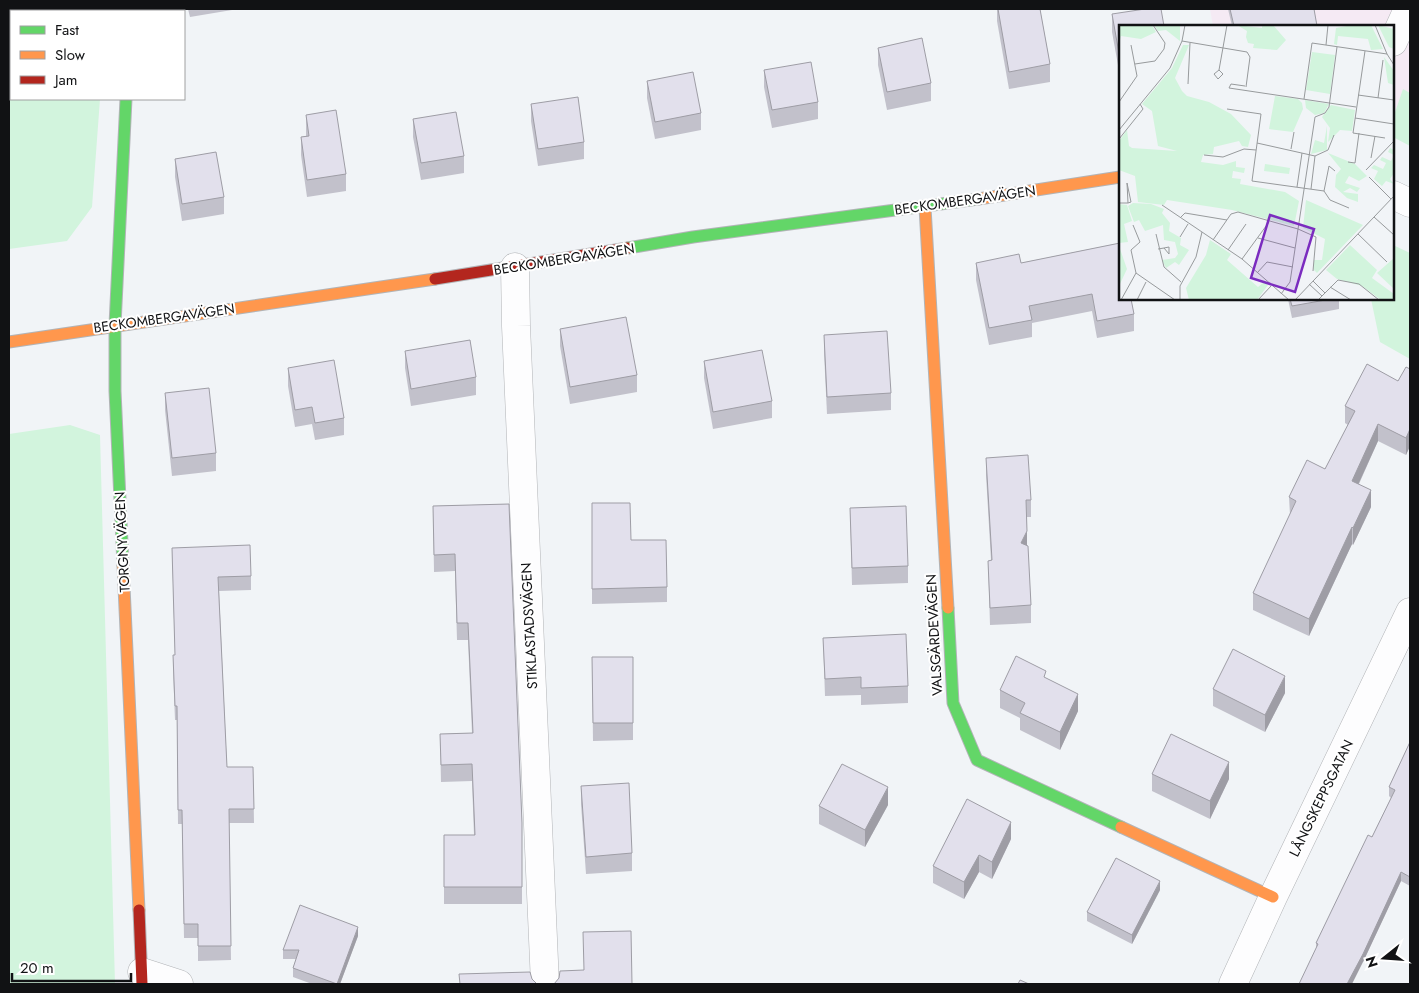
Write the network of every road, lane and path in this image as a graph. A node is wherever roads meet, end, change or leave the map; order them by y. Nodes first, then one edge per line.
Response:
1 (1408, 9) edge
2 (1394, 40) edge
3 (126, 100) edge
4 (1119, 177) edge
5 (1394, 196) edge
6 (1410, 204) edge
7 (925, 207) junction
8 (515, 267) junction
9 (115, 325) junction
10 (9, 342) edge
11 (1410, 612) edge
12 (1273, 896) junction
13 (142, 978) edge
14 (178, 984) edge
15 (545, 984) edge
16 (1233, 984) edge

1 - 2 street
3 - 9 street, TORGNYVÄGEN
4 - 7 street, BECKOMBERGAVÄGEN
5 - 6 street
7 - 8 street, BECKOMBERGAVÄGEN
7 - 12 street, VALSGÄRDEVÄGEN
8 - 9 street, BECKOMBERGAVÄGEN
8 - 15 street, STIKLASTADSVÄGEN
9 - 10 street, BECKOMBERGAVÄGEN
9 - 13 street, TORGNYVÄGEN
11 - 12 street, LÅNGSKEPPSGATAN
12 - 16 street, LÅNGSKEPPSGATAN
13 - 14 street

